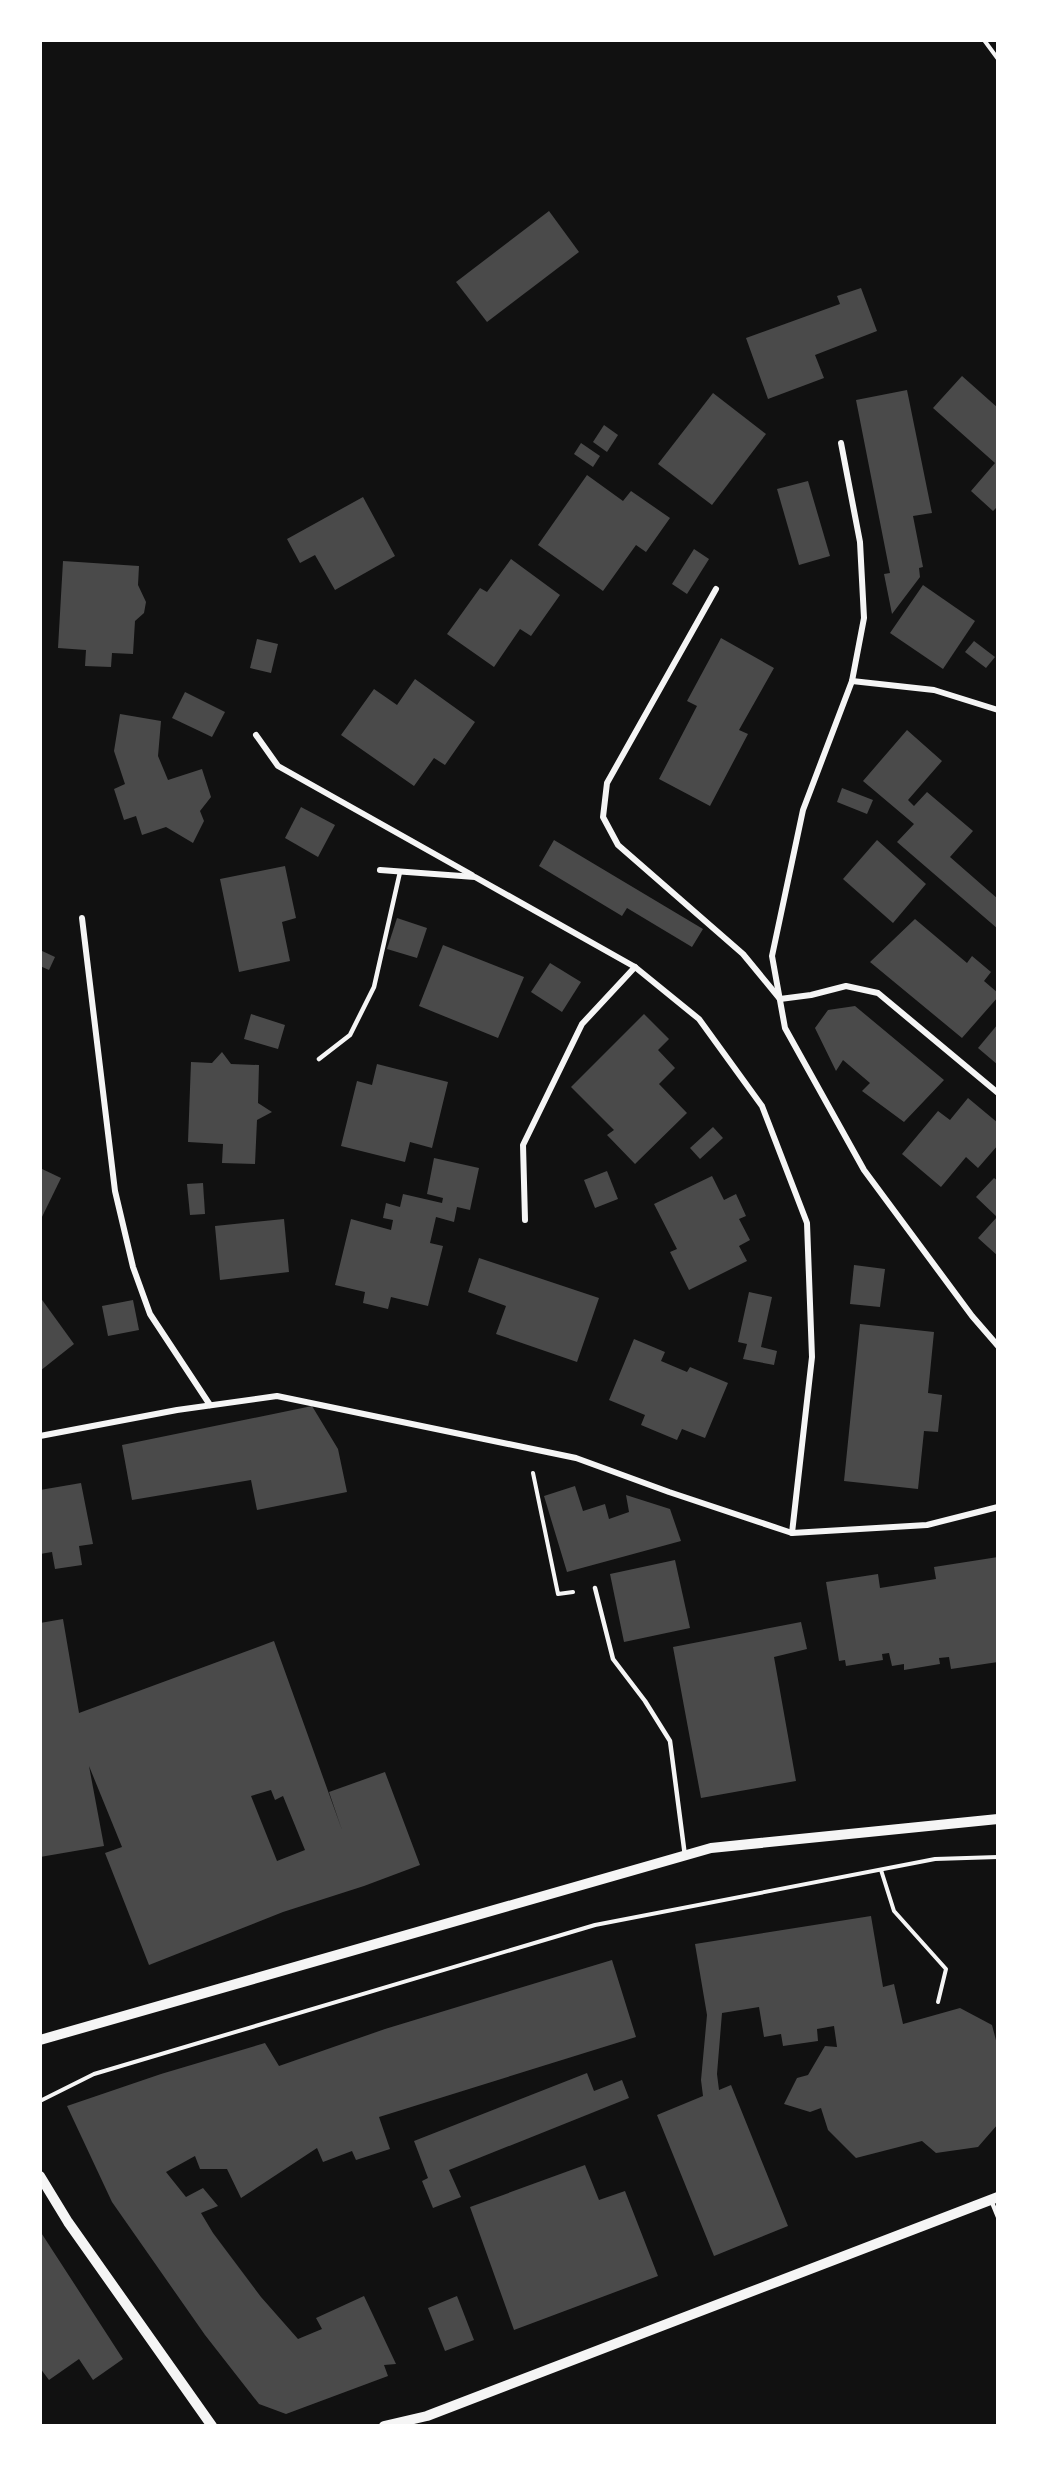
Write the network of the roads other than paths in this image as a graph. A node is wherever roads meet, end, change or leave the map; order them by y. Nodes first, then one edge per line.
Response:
1 (841, 444) dead end
2 (717, 589) dead end
3 (852, 681) junction
4 (998, 710) edge
5 (256, 735) dead end
6 (380, 870) dead end
7 (400, 872) junction
8 (475, 877) junction
9 (82, 918) dead end
10 (635, 966) junction
11 (780, 999) junction
12 (319, 1059) dead end
13 (998, 1093) edge
14 (525, 1220) dead end
15 (998, 1346) edge
16 (210, 1405) junction
17 (40, 1436) edge
18 (998, 1507) edge
19 (792, 1533) junction
20 (595, 1588) road end
21 (998, 1819) edge
22 (685, 1856) junction
23 (40, 2040) edge
24 (40, 2176) edge
25 (994, 2199) edge
26 (998, 2217) edge
27 (427, 2416) junction
28 (212, 2426) edge
29 (384, 2426) edge
30 (418, 2426) edge

1 - 3 street
2 - 11 street
3 - 4 street
3 - 11 street
5 - 8 street
6 - 7 street
7 - 8 street
7 - 12 lane
8 - 10 street
9 - 16 street
10 - 14 street
10 - 19 street
11 - 13 street
11 - 15 street
16 - 17 street
16 - 19 street
18 - 19 street
20 - 22 lane
21 - 22 street
22 - 23 street
24 - 28 street
25 - 26 lane
25 - 27 street
27 - 29 street
27 - 30 street

